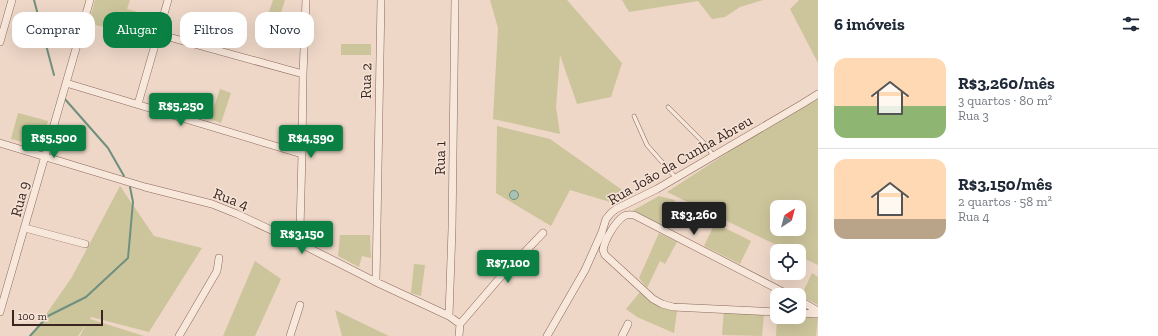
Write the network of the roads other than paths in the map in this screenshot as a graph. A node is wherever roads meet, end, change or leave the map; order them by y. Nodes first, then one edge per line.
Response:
1 (12, 0) edge
2 (90, 0) edge
3 (168, 0) edge
4 (306, 0) edge
5 (381, 0) edge
6 (455, 0) edge
7 (164, 12) edge
8 (172, 38) edge
9 (0, 42) edge
10 (154, 48) edge
11 (303, 74) junction
12 (66, 83) junction
13 (818, 94) edge
14 (138, 104) junction
15 (668, 107) dead end
16 (634, 116) dead end
17 (0, 143) edge
18 (302, 154) junction
19 (45, 156) junction
20 (713, 156) junction
21 (676, 178) junction
22 (25, 228) junction
23 (543, 233) dead end
24 (605, 233) junction
25 (85, 244) dead end
26 (300, 244) junction
27 (219, 258) dead end
28 (376, 282) junction
29 (775, 288) edge
30 (806, 304) edge
31 (300, 305) dead end
32 (818, 311) edge
33 (0, 312) edge
34 (770, 312) edge
35 (806, 313) edge
36 (818, 314) edge
37 (449, 316) junction
38 (460, 324) junction
39 (628, 324) dead end
40 (179, 336) edge
41 (290, 336) edge
42 (459, 336) edge
43 (547, 336) edge
44 (622, 336) edge

1 - 9 street
2 - 12 street, Rua 9
3 - 7 street
4 - 11 street
5 - 28 street, Rua 2
6 - 37 street, Rua 1
8 - 11 street
10 - 14 street
11 - 18 street
12 - 14 street
12 - 19 street, Rua 9
13 - 20 street, Rua João da Cunha Abreu
14 - 18 street
15 - 20 lane
16 - 21 lane
17 - 19 street, Rua 4
18 - 26 street
19 - 22 street, Rua 9
19 - 26 street, Rua 4
20 - 21 street, Rua João da Cunha Abreu
21 - 24 street, Rua João da Cunha Abreu
22 - 25 street
22 - 33 street, Rua 9
23 - 38 street
24 - 29 street
24 - 34 street
24 - 43 street, Rua João da Cunha Abreu
26 - 28 street, Rua 4
27 - 40 street
28 - 37 street, Rua 4
30 - 32 street
31 - 41 street
35 - 36 street
37 - 38 street, Rua 4
38 - 42 street
39 - 44 street

